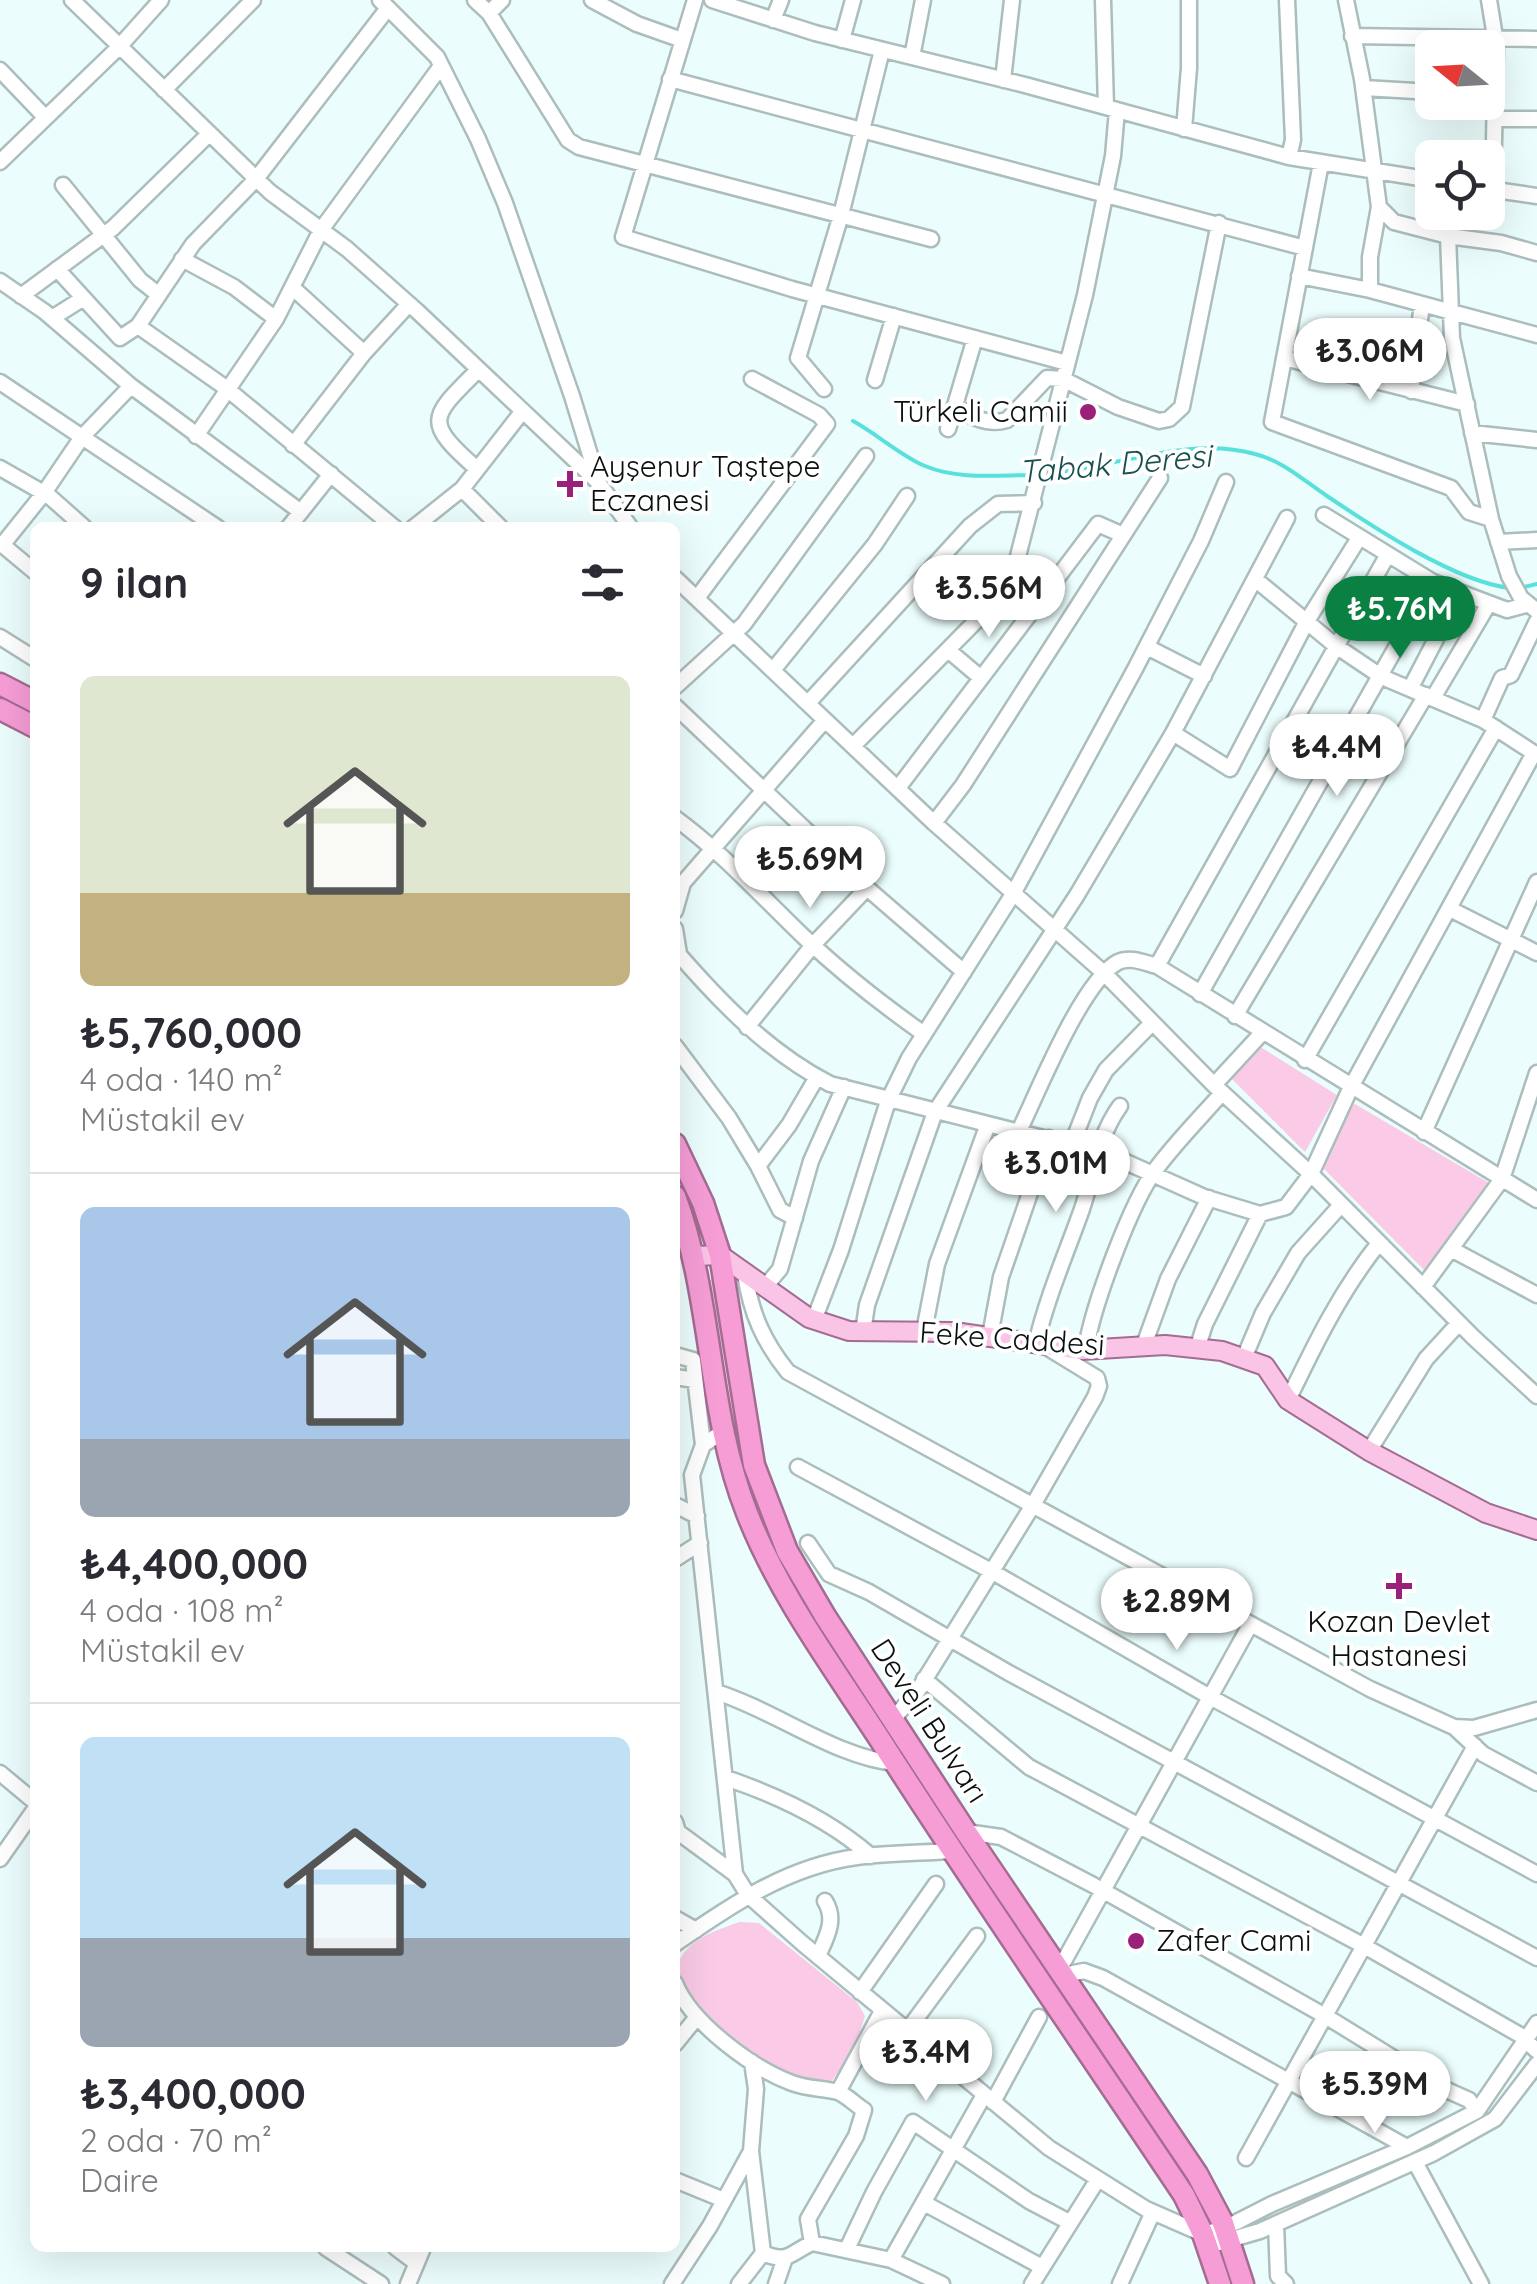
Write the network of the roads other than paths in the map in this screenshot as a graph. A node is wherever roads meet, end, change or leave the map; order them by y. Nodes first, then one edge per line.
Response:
1 (72, 0) edge
2 (161, 0) edge
3 (253, 0) edge
4 (475, 0) edge
5 (502, 0) edge
6 (592, 0) edge
7 (694, 0) edge
8 (714, 0) edge
9 (781, 0) edge
10 (854, 0) edge
11 (923, 0) edge
12 (1012, 0) edge
13 (1103, 0) edge
14 (1190, 0) edge
15 (1287, 0) edge
16 (1346, 0) edge
17 (1489, 0) edge
18 (384, 4) edge
19 (490, 13) junction
20 (773, 20) junction
21 (1494, 30) edge
22 (1352, 36) junction
23 (1415, 37) edge
24 (1537, 38) edge
25 (1505, 39) edge
26 (682, 40) junction
27 (842, 40) junction
28 (118, 48) junction
29 (882, 50) junction
30 (912, 57) junction
31 (441, 66) junction
32 (0, 70) edge
33 (670, 79) junction
34 (1003, 80) junction
35 (1364, 88) junction
36 (164, 90) junction
37 (1415, 91) edge
38 (1112, 109) junction
39 (46, 117) junction
40 (1505, 119) edge
41 (1537, 119) edge
42 (1184, 129) junction
43 (862, 131) junction
44 (210, 134) junction
45 (1288, 157) junction
46 (1, 158) edge
47 (1321, 163) junction
48 (644, 166) junction
49 (1377, 173) junction
50 (256, 178) junction
51 (1415, 178) edge
52 (63, 185) dead end
53 (1505, 191) edge
54 (1106, 194) junction
55 (1537, 196) edge
56 (1380, 207) junction
57 (841, 215) junction
58 (1219, 223) junction
59 (321, 230) junction
60 (104, 234) junction
61 (1448, 236) junction
62 (931, 240) dead end
63 (1304, 248) junction
64 (1537, 252) edge
65 (182, 260) junction
66 (58, 269) junction
67 (1299, 276) junction
68 (0, 281) edge
69 (292, 287) junction
70 (1370, 290) junction
71 (817, 294) junction
72 (159, 295) junction
73 (21, 296) junction
74 (82, 299) junction
75 (409, 304) junction
76 (1422, 304) junction
77 (1451, 313) junction
78 (894, 316) junction
79 (52, 318) junction
80 (276, 319) junction
81 (138, 326) junction
82 (1537, 335) edge
83 (975, 338) junction
84 (364, 353) junction
85 (1284, 358) junction
86 (1067, 362) junction
87 (478, 370) junction
88 (752, 379) dead end
89 (1063, 379) junction
90 (875, 380) dead end
91 (0, 382) edge
92 (131, 386) junction
93 (226, 388) junction
94 (824, 388) dead end
95 (1411, 392) junction
96 (1466, 404) junction
97 (955, 405) junction
98 (522, 412) junction
99 (948, 429) dead end
100 (1472, 433) junction
101 (196, 436) junction
102 (82, 437) junction
103 (1537, 440) edge
104 (293, 445) junction
105 (866, 456) dead end
106 (0, 468) edge
107 (477, 469) junction
108 (331, 474) junction
109 (1160, 478) dead end
110 (598, 482) junction
111 (1226, 482) dead end
112 (462, 488) junction
113 (44, 493) junction
114 (908, 496) dead end
115 (1034, 503) junction
116 (300, 512) junction
117 (1324, 515) dead end
118 (1288, 518) dead end
119 (1491, 519) junction
120 (77, 522) edge
121 (209, 522) edge
122 (292, 522) edge
123 (387, 522) edge
124 (420, 522) edge
125 (495, 522) edge
126 (627, 522) edge
127 (1123, 535) junction
128 (1360, 538) junction
129 (1537, 540) edge
130 (1498, 542) junction
131 (2, 544) edge
132 (1387, 556) junction
133 (30, 568) edge
134 (1255, 579) junction
135 (1433, 582) junction
136 (680, 583) edge
137 (696, 598) junction
138 (1488, 605) junction
139 (1528, 605) edge
140 (1537, 620) edge
141 (1307, 621) junction
142 (733, 632) junction
143 (1437, 636) dead end
144 (0, 637) edge
145 (1336, 646) junction
146 (1146, 647) junction
147 (948, 650) junction
148 (30, 656) edge
149 (773, 670) junction
150 (1204, 676) junction
151 (1382, 676) junction
152 (981, 678) junction
153 (680, 682) edge
154 (0, 684) edge
155 (1410, 688) junction
156 (1429, 697) junction
157 (30, 699) edge
158 (808, 703) junction
159 (0, 710) edge
160 (680, 711) edge
161 (825, 720) junction
162 (1489, 724) junction
163 (30, 725) edge
164 (1174, 733) junction
165 (852, 746) junction
166 (1536, 754) edge
167 (898, 788) junction
168 (764, 790) junction
169 (680, 822) edge
170 (934, 823) junction
171 (714, 847) junction
172 (1537, 882) edge
173 (867, 888) junction
174 (680, 891) edge
175 (1013, 894) junction
176 (1450, 909) junction
177 (1054, 932) junction
178 (1511, 941) junction
179 (814, 945) junction
180 (1537, 953) edge
181 (680, 955) edge
182 (1156, 966) junction
183 (964, 972) junction
184 (1105, 974) junction
185 (1200, 994) junction
186 (1235, 1016) junction
187 (1152, 1022) junction
188 (747, 1027) junction
189 (1262, 1032) junction
190 (924, 1034) junction
191 (680, 1053) edge
192 (1306, 1060) junction
193 (1537, 1073) edge
194 (818, 1077) junction
195 (844, 1088) junction
196 (1351, 1088) junction
197 (1218, 1089) junction
198 (888, 1101) junction
199 (1120, 1106) dead end
200 (935, 1112) junction
201 (988, 1124) junction
202 (1019, 1131) junction
203 (1424, 1132) junction
204 (1049, 1138) junction
205 (1072, 1144) junction
206 (1097, 1151) junction
207 (680, 1155) edge
208 (758, 1166) junction
209 (1153, 1172) junction
210 (1311, 1174) junction
211 (1502, 1179) junction
212 (1209, 1198) junction
213 (1537, 1200) edge
214 (1341, 1205) junction
215 (680, 1211) edge
216 (1260, 1214) junction
217 (795, 1218) junction
218 (1379, 1243) junction
219 (1451, 1249) junction
220 (720, 1255) junction
221 (695, 1256) junction
222 (745, 1274) junction
223 (764, 1288) junction
224 (1424, 1288) junction
225 (1537, 1295) edge
226 (814, 1320) junction
227 (1459, 1322) junction
228 (924, 1331) junction
229 (863, 1332) junction
230 (990, 1336) junction
231 (1040, 1344) junction
232 (1144, 1345) junction
233 (1198, 1346) junction
234 (1086, 1350) junction
235 (680, 1357) edge
236 (1244, 1358) junction
237 (680, 1378) edge
238 (695, 1380) junction
239 (1537, 1396) edge
240 (1288, 1400) junction
241 (724, 1431) junction
242 (703, 1446) junction
243 (1369, 1452) junction
244 (798, 1467) dead end
245 (1033, 1505) junction
246 (680, 1508) edge
247 (697, 1516) junction
248 (1537, 1530) edge
249 (700, 1543) junction
250 (808, 1543) dead end
251 (680, 1556) edge
252 (991, 1571) junction
253 (1250, 1625) junction
254 (949, 1640) junction
255 (924, 1680) junction
256 (716, 1692) junction
257 (1210, 1697) junction
258 (1537, 1710) edge
259 (892, 1720) junction
260 (1454, 1727) junction
261 (1475, 1746) junction
262 (1175, 1762) junction
263 (895, 1763) junction
264 (0, 1774) edge
265 (726, 1778) junction
266 (1537, 1783) edge
267 (30, 1801) edge
268 (30, 1814) edge
269 (1435, 1819) junction
270 (1139, 1827) junction
271 (680, 1831) edge
272 (966, 1832) junction
273 (951, 1850) junction
274 (871, 1856) junction
275 (0, 1859) edge
276 (735, 1874) junction
277 (1537, 1874) edge
278 (936, 1884) dead end
279 (1400, 1884) junction
280 (1104, 1891) junction
281 (748, 1895) junction
282 (825, 1902) dead end
283 (680, 1921) edge
284 (696, 1930) junction
285 (978, 1936) dead end
286 (680, 1943) edge
287 (1366, 1947) junction
288 (818, 1956) junction
289 (1537, 1958) edge
290 (1061, 1973) junction
291 (680, 1990) edge
292 (860, 1992) junction
293 (882, 2011) junction
294 (697, 2016) junction
295 (1039, 2017) dead end
296 (1327, 2017) junction
297 (1537, 2023) edge
298 (907, 2031) junction
299 (680, 2038) edge
300 (1525, 2040) junction
301 (1537, 2051) edge
302 (752, 2062) junction
303 (1537, 2064) edge
304 (1291, 2082) junction
305 (838, 2092) junction
306 (989, 2098) junction
307 (1477, 2111) junction
308 (1407, 2147) junction
309 (955, 2148) junction
310 (752, 2151) junction
311 (1246, 2158) dead end
312 (1415, 2162) junction
313 (1098, 2179) junction
314 (680, 2182) edge
315 (724, 2200) junction
316 (924, 2203) junction
317 (1153, 2212) junction
318 (1068, 2222) junction
319 (1276, 2224) junction
320 (1227, 2234) junction
321 (812, 2243) junction
322 (847, 2249) junction
323 (332, 2252) edge
324 (402, 2252) edge
325 (421, 2252) edge
326 (763, 2253) junction
327 (785, 2258) junction
328 (891, 2260) junction
329 (416, 2262) junction
330 (1209, 2263) edge
331 (1042, 2267) junction
332 (381, 2284) edge
333 (408, 2284) edge
334 (672, 2284) edge
335 (739, 2284) edge
336 (776, 2284) edge
337 (942, 2284) edge
338 (1032, 2284) edge
339 (1120, 2284) edge
340 (1244, 2284) edge
341 (1286, 2284) edge
342 (1481, 2284) edge

1 - 28 street
2 - 28 street
3 - 36 street
4 - 19 street
5 - 19 street
6 - 26 street
7 - 26 street
8 - 20 street
9 - 20 street
10 - 27 street
11 - 30 street
12 - 34 street
13 - 38 street
14 - 42 street
15 - 45 street
16 - 22 street
17 - 21 street
18 - 31 street
18 - 50 street
19 - 48 street
20 - 27 street
22 - 23 street
22 - 35 street
24 - 25 street
26 - 33 street
27 - 29 street
28 - 36 street
28 - 39 street
29 - 30 street
29 - 43 street
30 - 34 street
31 - 59 street
31 - 110 street
32 - 39 street
33 - 43 street
33 - 48 street
34 - 38 street
35 - 37 street
35 - 49 street
36 - 44 street
38 - 42 street
38 - 54 street
39 - 46 street
40 - 41 street
42 - 45 street
43 - 54 street
43 - 57 street
44 - 50 street
44 - 60 street
45 - 47 street
47 - 49 street
47 - 63 street
48 - 57 street
48 - 71 street
49 - 51 street
49 - 56 street
50 - 59 street
50 - 65 street
52 - 60 street
53 - 55 street
54 - 58 street
54 - 86 street
56 - 61 street
56 - 70 street
57 - 62 street
57 - 71 street
58 - 63 street
58 - 89 street
59 - 69 street
59 - 75 street
60 - 66 street
60 - 72 street
61 - 64 street
61 - 77 street
63 - 67 street
65 - 72 street
65 - 80 street
66 - 73 street
66 - 74 street
67 - 70 street
67 - 85 street
68 - 73 street
69 - 80 street
69 - 84 street
70 - 76 street
71 - 78 street
71 - 94 street
72 - 81 street
73 - 79 street
74 - 79 street
74 - 81 street
75 - 84 street
75 - 87 street
76 - 77 street
76 - 95 street
77 - 82 street
77 - 96 street
78 - 83 street
78 - 90 street
79 - 92 street
80 - 93 street
81 - 93 street
83 - 86 street
83 - 97 street
84 - 104 street
85 - 95 street
85 - 119 street
86 - 89 street
87 - 98 street
87 - 107 street
88 - 137 street
89 - 97 street
89 - 115 street
91 - 102 street
92 - 101 street
92 - 102 street
93 - 101 street
93 - 104 street
95 - 96 street
96 - 100 street
97 - 99 street
98 - 107 street
98 - 110 street
100 - 103 street
100 - 119 street
101 - 116 street
102 - 113 street
102 - 121 street
104 - 108 street
105 - 142 street
106 - 113 street
107 - 112 street
108 - 116 street
108 - 123 street
109 - 127 street
110 - 126 street
111 - 146 street
112 - 124 street
112 - 125 street
113 - 120 street
113 - 131 street
114 - 149 street
115 - 147 street
115 - 158 street
116 - 122 street
117 - 128 street
118 - 134 street
119 - 130 street
127 - 152 street
127 - 170 street
128 - 132 street
128 - 141 street
129 - 130 street
130 - 139 street
131 - 133 street
132 - 135 street
132 - 145 street
134 - 141 street
134 - 150 street
135 - 138 street
135 - 151 street
136 - 137 street
137 - 142 street
138 - 139 street
138 - 156 street
140 - 162 street
141 - 145 street
141 - 164 street
142 - 149 street
142 - 153 street
143 - 155 street
144 - 148 street
145 - 151 street
145 - 182 street
146 - 150 street
146 - 175 street
147 - 152 street
147 - 165 street
149 - 158 street
150 - 164 street
151 - 155 street
151 - 185 street
152 - 167 street
154 - 157 highway
155 - 156 street
156 - 162 street
156 - 186 street
158 - 161 street
159 - 163 highway
160 - 168 street
161 - 165 street
161 - 168 street
162 - 166 street
162 - 192 street
164 - 177 street
165 - 167 street
166 - 176 street
167 - 170 street
168 - 171 street
168 - 173 street
169 - 171 street
170 - 175 street
171 - 174 street
171 - 179 street
172 - 178 street
173 - 179 street
173 - 183 street
175 - 177 street
175 - 183 street
176 - 178 street
176 - 196 street
177 - 184 street
177 - 200 street
178 - 180 street
178 - 203 street
179 - 188 street
179 - 190 street
181 - 188 street
182 - 184 street
182 - 185 street
183 - 190 street
184 - 187 street
184 - 202 street
185 - 186 street
186 - 189 street
187 - 197 street
187 - 205 street
188 - 194 street
189 - 192 street
189 - 197 street
190 - 198 street
191 - 208 street
192 - 196 street
193 - 211 street
194 - 195 street
194 - 208 street
195 - 198 street
195 - 217 street
196 - 203 street
196 - 210 street
197 - 209 street
197 - 210 street
198 - 200 street
198 - 226 street
199 - 206 street
200 - 201 street
200 - 229 street
201 - 202 street
201 - 228 street
202 - 204 street
203 - 211 street
204 - 205 street
204 - 230 street
205 - 206 street
206 - 209 street
206 - 231 street
207 - 220 highway, Develi Bulvarı
208 - 217 street
209 - 212 street
209 - 234 street
210 - 214 street
210 - 216 street
211 - 213 street
211 - 219 street
212 - 216 street
212 - 232 street
214 - 218 street
214 - 236 street
215 - 221 highway, Develi Bulvarı
216 - 233 street
217 - 223 street
218 - 224 street
218 - 240 street
219 - 224 street
219 - 225 street
220 - 221 main road
220 - 222 main road, Feke Caddesi
220 - 259 highway, Develi Bulvarı
221 - 241 highway, Develi Bulvarı
222 - 223 main road, Feke Caddesi
222 - 245 street
223 - 226 main road, Feke Caddesi
224 - 227 street
226 - 229 main road, Feke Caddesi
227 - 239 street
227 - 243 street
228 - 229 main road, Feke Caddesi
228 - 230 main road, Feke Caddesi
230 - 231 main road, Feke Caddesi
231 - 234 main road, Feke Caddesi
231 - 245 street
232 - 233 main road, Feke Caddesi
232 - 234 main road, Feke Caddesi
233 - 236 main road, Feke Caddesi
235 - 238 street
236 - 240 main road, Feke Caddesi
237 - 238 street
238 - 242 street
240 - 243 main road, Feke Caddesi
241 - 242 street
241 - 263 highway, Develi Bulvarı
242 - 247 street
243 - 248 main road, Feke Caddesi
244 - 252 street
245 - 252 street
245 - 253 street
246 - 247 street
247 - 249 street
249 - 251 street
249 - 256 street
250 - 254 street
252 - 254 street
252 - 257 street
253 - 257 street
253 - 260 street
254 - 255 street
254 - 262 street
255 - 259 street
255 - 270 street
256 - 263 street
256 - 265 street
257 - 262 street
257 - 269 street
258 - 260 street
259 - 272 highway, Develi Bulvarı
260 - 261 street
261 - 266 street
261 - 269 street
262 - 270 street
262 - 279 street
263 - 273 highway, Develi Bulvarı
264 - 267 street
265 - 274 street
265 - 276 street
268 - 275 street
269 - 277 street
269 - 279 street
270 - 280 street
270 - 287 street
271 - 276 street
272 - 280 street
272 - 290 highway, Develi Bulvarı
273 - 274 street
273 - 330 highway, Develi Bulvarı
274 - 281 street
276 - 281 street
278 - 292 street
279 - 287 street
279 - 289 street
280 - 290 street
280 - 296 street
281 - 284 street
281 - 288 street
282 - 288 street
283 - 284 street
284 - 286 street
285 - 298 street
287 - 296 street
287 - 300 street
288 - 292 street
290 - 304 street
290 - 320 highway, Develi Bulvarı
291 - 294 street
292 - 293 street
293 - 298 street
293 - 305 street
294 - 299 street
294 - 302 street
295 - 306 street
296 - 304 street
296 - 307 street
297 - 300 street
298 - 306 street
300 - 301 street
300 - 307 street
302 - 305 street
302 - 310 street
303 - 312 street
304 - 308 street
304 - 311 street
305 - 321 street
306 - 309 street
306 - 313 street
307 - 308 street
308 - 320 street
309 - 316 street
309 - 318 street
309 - 322 street
310 - 315 street
310 - 326 street
312 - 319 street
312 - 342 street
313 - 317 street
313 - 318 street
314 - 315 street
315 - 334 street
316 - 328 street
316 - 331 street
317 - 330 street
317 - 339 street
318 - 331 street
319 - 320 street
319 - 341 street
320 - 330 street
320 - 340 highway, Develi Bulvarı
321 - 322 street
321 - 327 street
322 - 328 street
323 - 332 street
324 - 329 street
325 - 329 street
326 - 327 street
326 - 335 street
327 - 336 street
328 - 337 street
329 - 333 street
331 - 338 street

